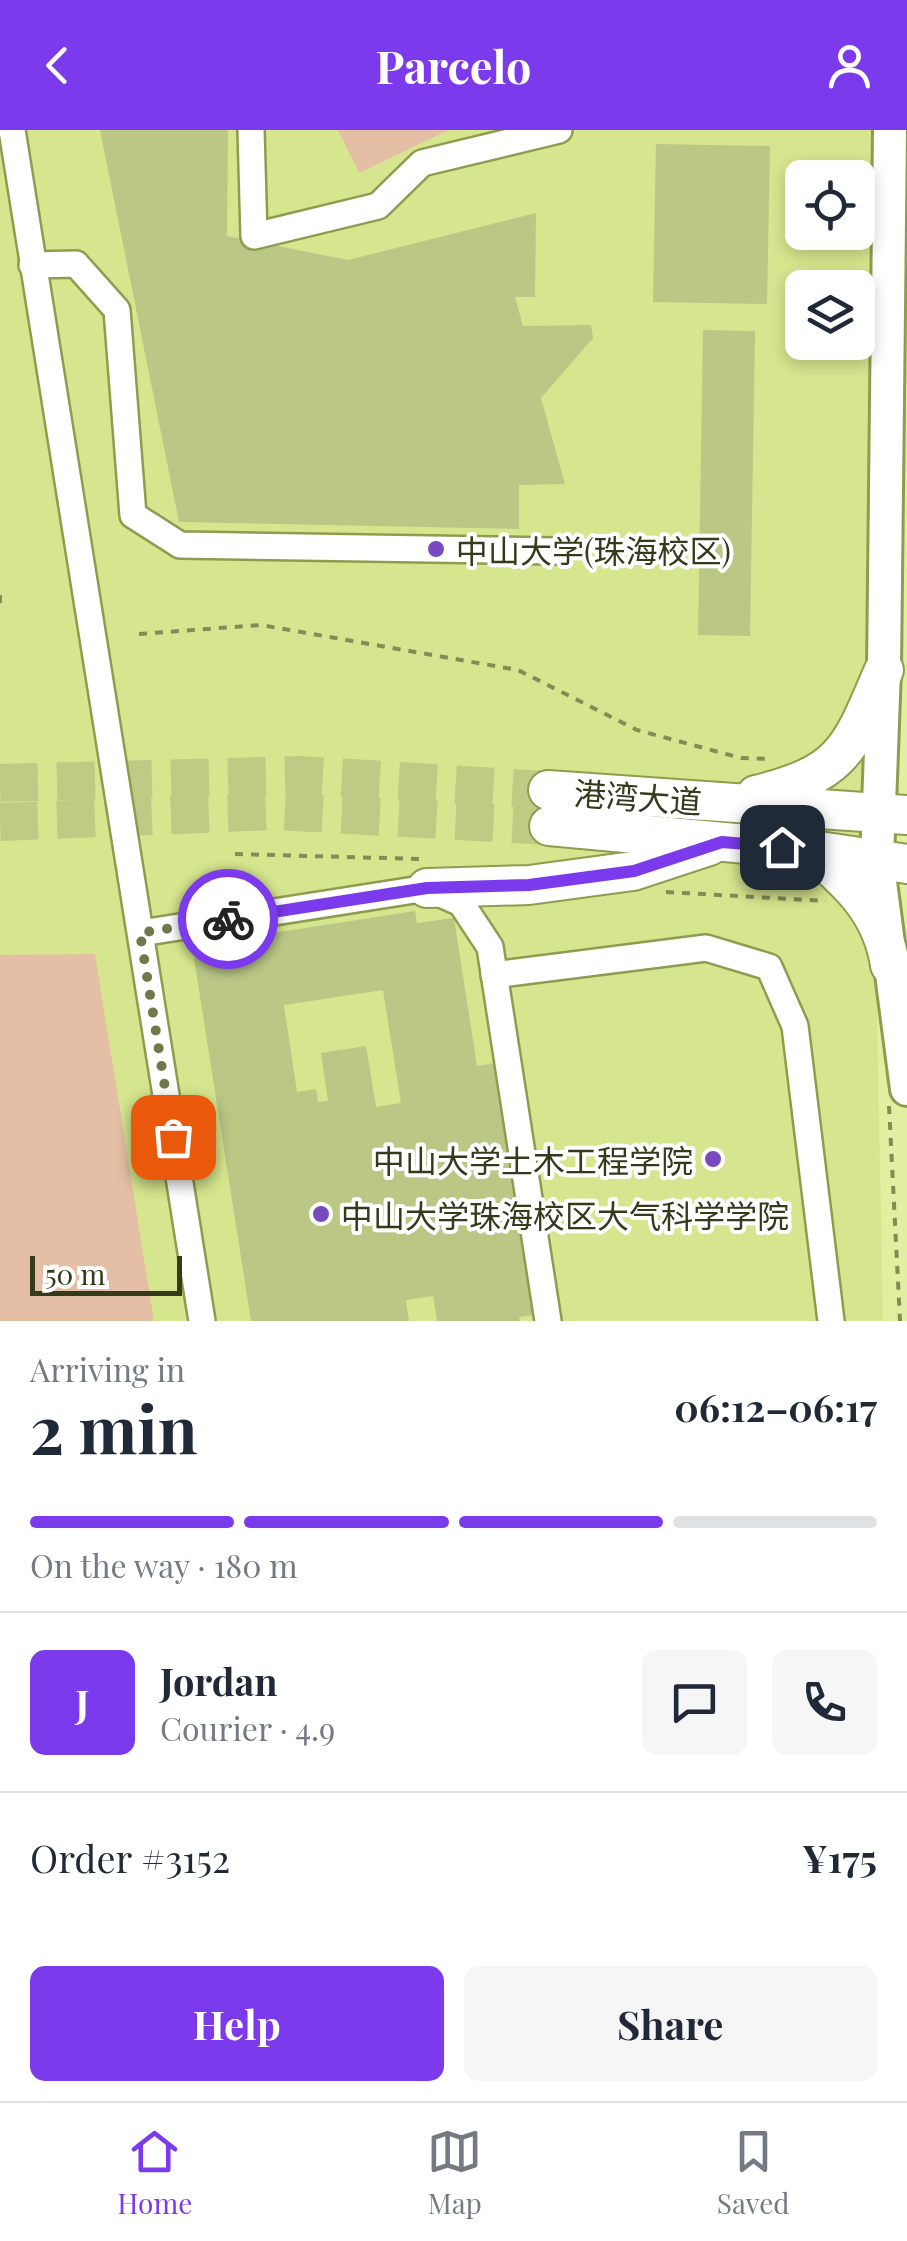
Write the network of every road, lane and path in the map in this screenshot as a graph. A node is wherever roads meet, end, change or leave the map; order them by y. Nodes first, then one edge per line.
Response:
1 (12, 130) edge
2 (251, 130) edge
3 (559, 130) edge
4 (890, 130) edge
5 (32, 265) junction
6 (556, 551) dead end
7 (0, 595) edge
8 (0, 608) edge
9 (139, 634) dead end
10 (884, 670) junction
11 (782, 759) dead end
12 (730, 802) junction
13 (892, 814) edge
14 (722, 842) junction
15 (812, 850) junction
16 (892, 862) edge
17 (427, 888) junction
18 (140, 933) junction
19 (890, 964) junction
20 (494, 975) junction
21 (897, 1089) edge
22 (202, 1321) edge
23 (548, 1321) edge
24 (831, 1321) edge
25 (900, 1321) edge

1 - 5 lane
2 - 3 lane
4 - 10 main road
5 - 6 lane
5 - 18 lane
7 - 8 path
9 - 11 path
10 - 12 highway
10 - 13 main road
12 - 13 highway, 港湾大道
12 - 14 highway, 港湾大道
13 - 16 main road
14 - 15 highway, 港湾大道
14 - 17 highway
15 - 16 highway, 港湾大道
15 - 19 highway
16 - 19 main road
17 - 18 lane
17 - 20 lane
18 - 22 lane
19 - 21 main road
20 - 23 lane
20 - 24 lane
21 - 25 path

